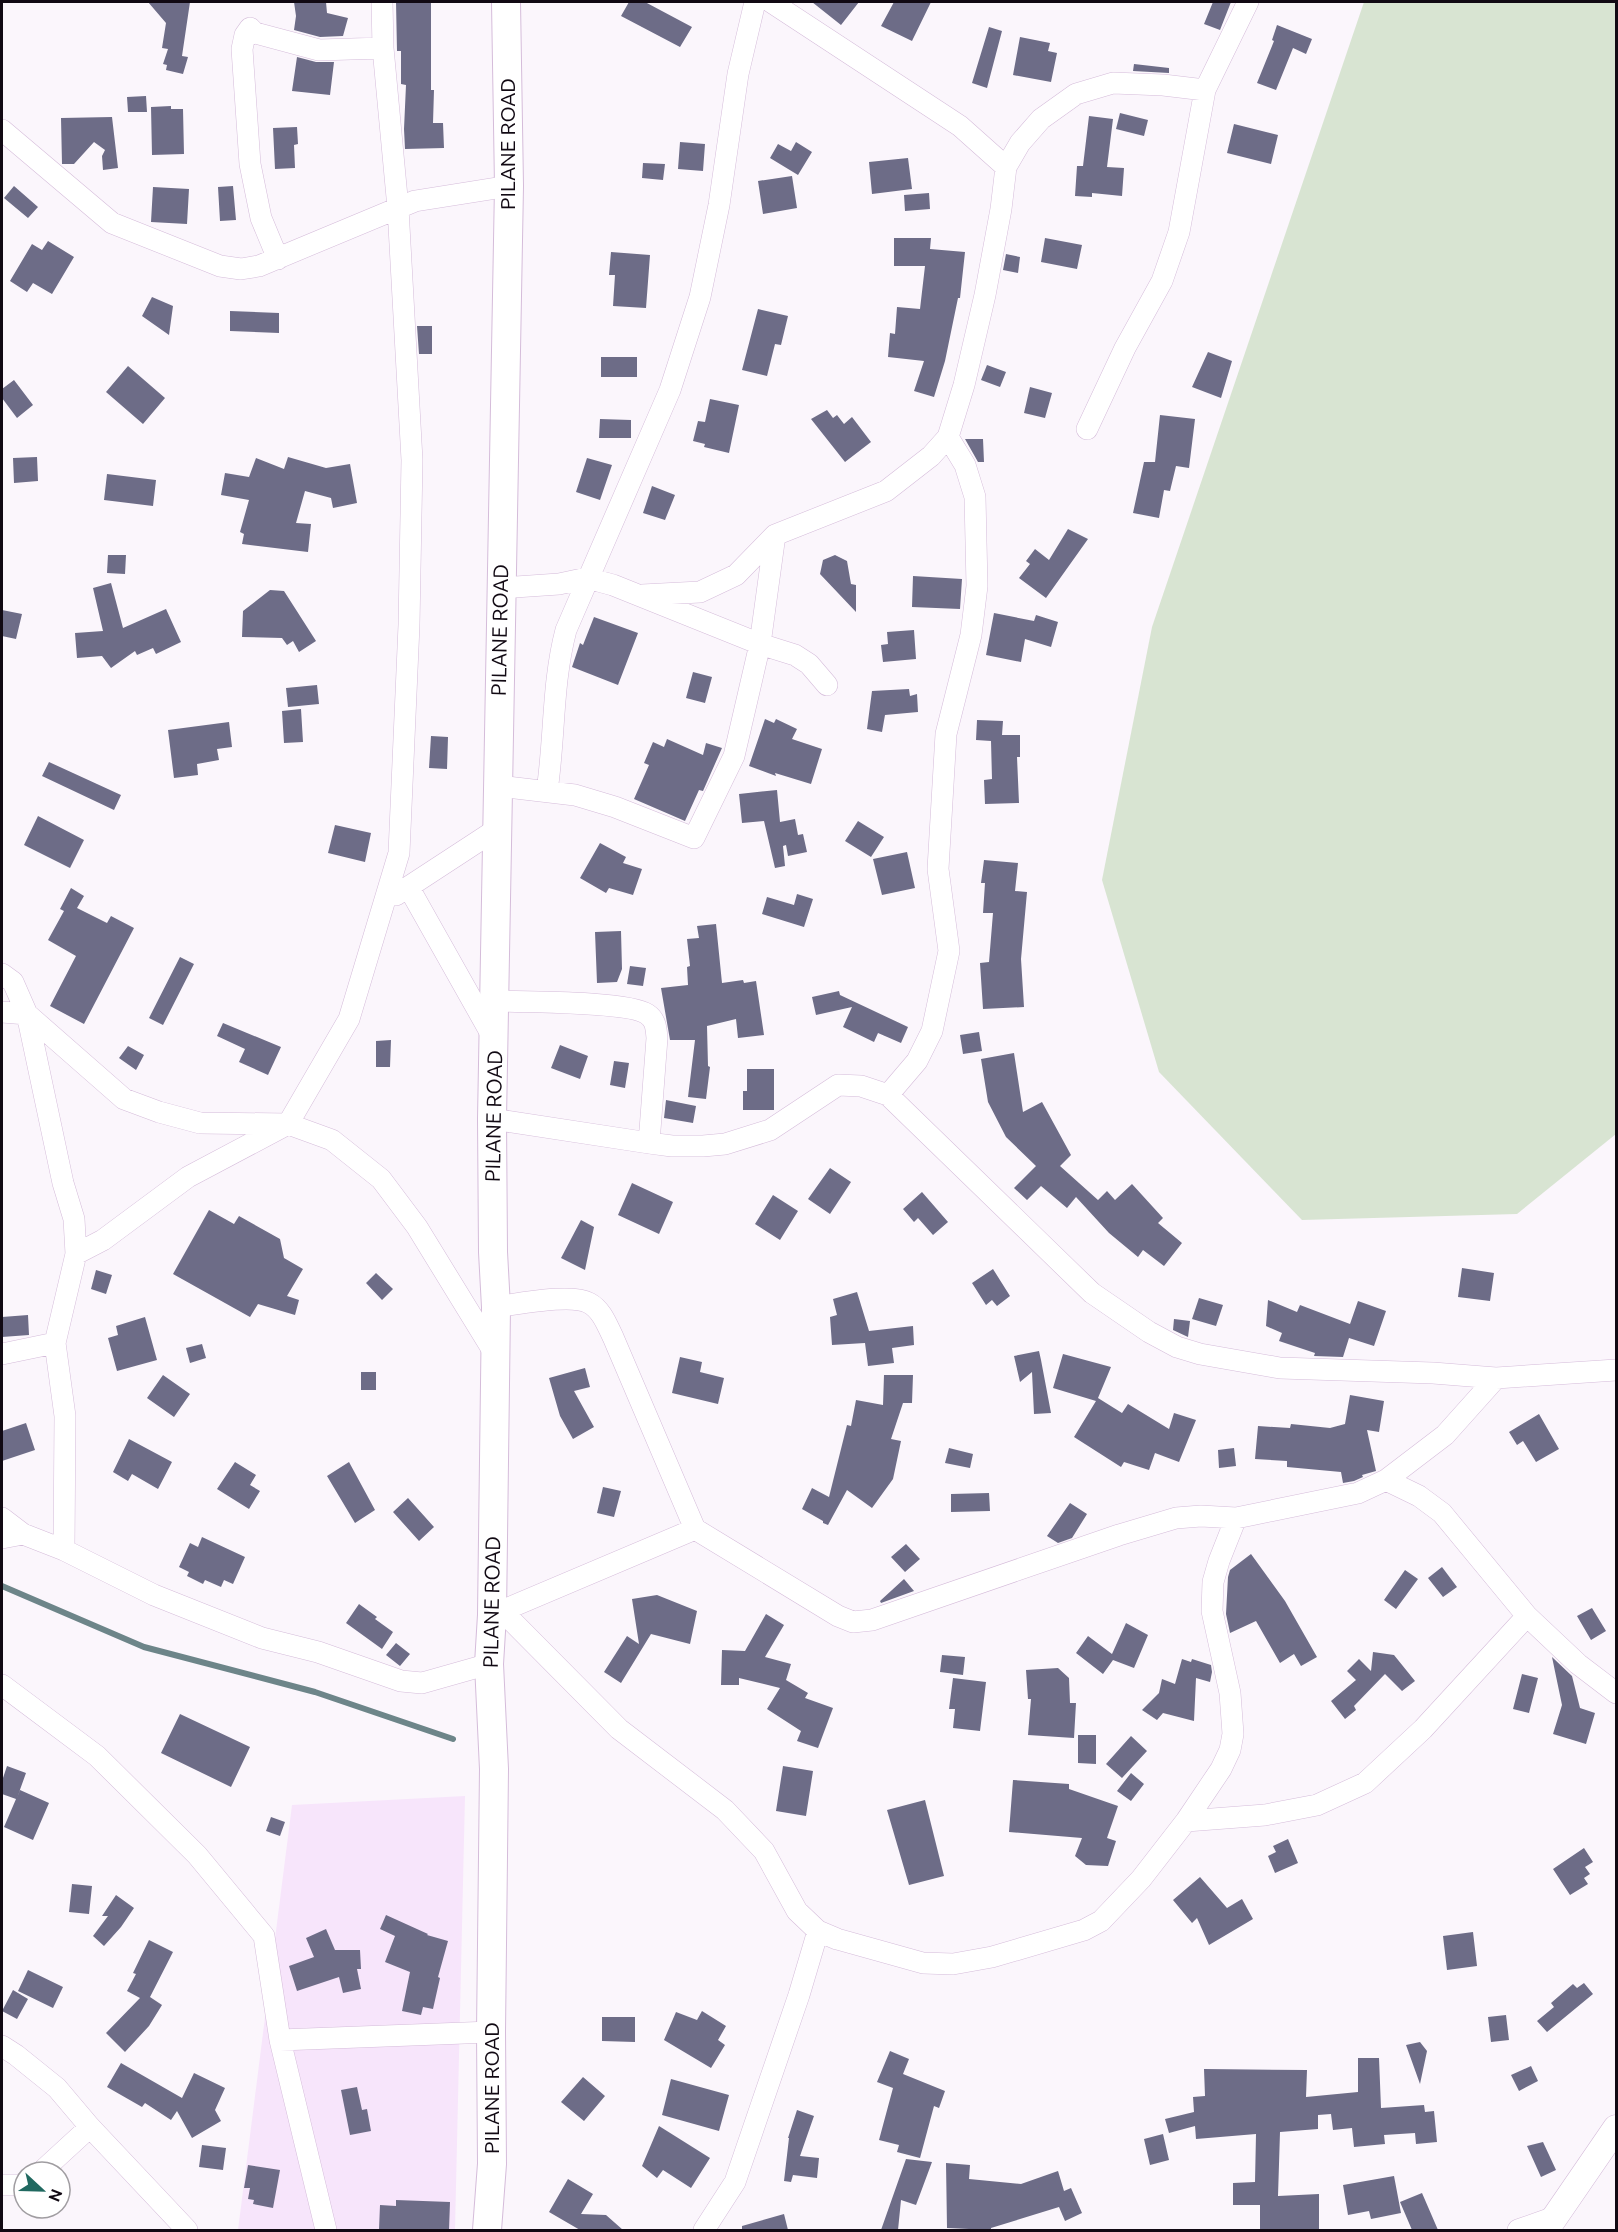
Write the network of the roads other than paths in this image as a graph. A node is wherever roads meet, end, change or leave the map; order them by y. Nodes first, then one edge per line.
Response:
1 (382, 2) edge
2 (506, 2) edge
3 (755, 2) edge
4 (771, 2) edge
5 (1248, 2) edge
6 (383, 48) junction
7 (1205, 90) junction
8 (2, 130) edge
9 (1006, 167) junction
10 (509, 186) junction
11 (398, 208) junction
12 (278, 259) junction
13 (1087, 429) dead end
14 (948, 437) junction
15 (775, 535) junction
16 (587, 578) junction
17 (501, 588) junction
18 (642, 595) junction
19 (760, 644) junction
20 (827, 684) dead end
21 (498, 786) junction
22 (547, 791) junction
23 (497, 828) junction
24 (409, 888) junction
25 (386, 901) junction
26 (2, 974) edge
27 (495, 1001) junction
28 (2, 1012) edge
29 (27, 1014) junction
30 (494, 1040) junction
31 (888, 1095) junction
32 (492, 1119) junction
33 (288, 1124) junction
34 (649, 1143) junction
35 (76, 1254) junction
36 (496, 1307) junction
37 (55, 1343) junction
38 (2, 1354) edge
39 (495, 1354) junction
40 (1617, 1370) edge
41 (1496, 1378) junction
42 (1386, 1480) junction
43 (2, 1518) edge
44 (1236, 1518) junction
45 (694, 1529) junction
46 (23, 1534) junction
47 (2, 1538) edge
48 (64, 1550) junction
49 (497, 1613) junction
50 (1527, 1616) junction
51 (489, 1664) junction
52 (2, 1685) edge
53 (1617, 1693) edge
54 (1186, 1821) junction
55 (818, 1931) junction
56 (491, 2032) junction
57 (280, 2040) junction
58 (2, 2046) edge
59 (90, 2127) junction
60 (1617, 2128) edge
61 (54, 2160) edge
62 (1550, 2224) edge
63 (188, 2230) edge
64 (326, 2230) edge
65 (487, 2230) edge
66 (704, 2230) edge
67 (1518, 2230) edge

1 - 6 street
2 - 10 main road, PILANE ROAD
3 - 16 street
4 - 9 street
5 - 7 street
6 - 11 street
6 - 12 street
7 - 9 street
7 - 13 street
8 - 12 street
9 - 14 street
10 - 11 street
10 - 17 main road, PILANE ROAD
11 - 12 street
11 - 25 street
14 - 15 street
14 - 31 street
15 - 18 street
15 - 19 street
16 - 17 street
16 - 18 street
16 - 22 street
17 - 21 main road, PILANE ROAD
18 - 19 street
19 - 20 street
19 - 22 street
21 - 22 street
21 - 23 main road, PILANE ROAD
23 - 24 street
23 - 27 main road, PILANE ROAD
24 - 25 street
24 - 30 street
25 - 33 street
26 - 29 street
27 - 30 main road, PILANE ROAD
27 - 34 street
28 - 29 street
29 - 33 street
29 - 35 street
30 - 32 main road, PILANE ROAD
31 - 34 street
31 - 41 street
32 - 34 street
32 - 36 main road, PILANE ROAD
33 - 35 street
33 - 39 street
35 - 37 street
36 - 39 main road, PILANE ROAD
36 - 45 street
37 - 38 street
37 - 48 street
39 - 49 main road, PILANE ROAD
40 - 41 street
41 - 42 street
42 - 44 street
42 - 50 street
43 - 46 street
44 - 45 street
44 - 54 street
45 - 49 street
46 - 47 street
46 - 48 street
48 - 51 street
49 - 51 main road, PILANE ROAD
49 - 55 street
50 - 53 street
50 - 54 street
51 - 56 main road, PILANE ROAD
52 - 57 street
54 - 55 street
55 - 66 street
56 - 57 street
56 - 65 main road, PILANE ROAD
57 - 64 street
58 - 59 street
59 - 61 street
59 - 63 street
60 - 62 street
62 - 67 street

